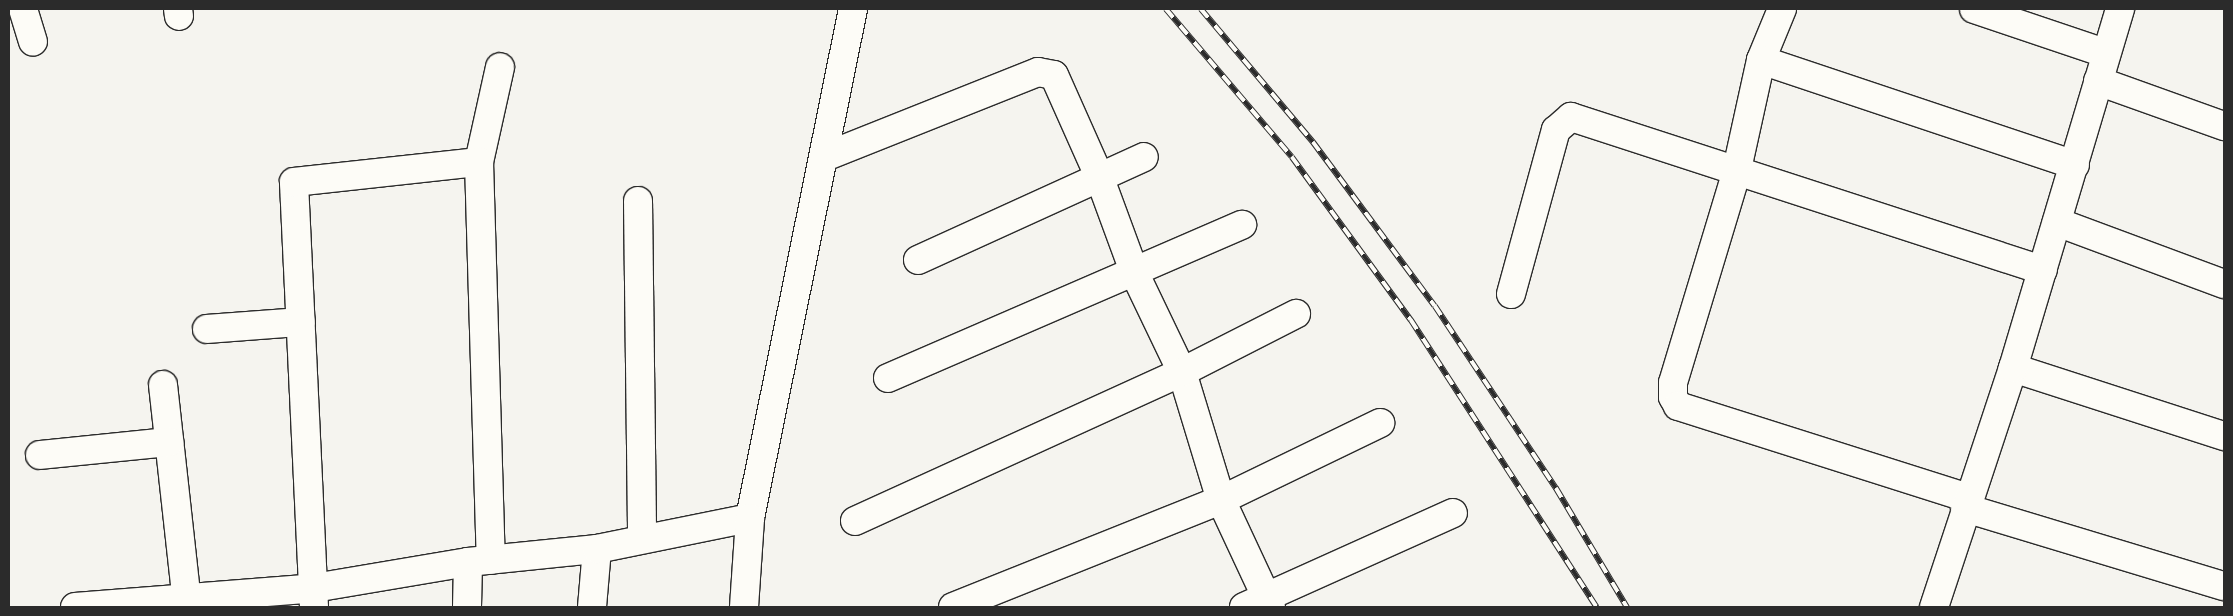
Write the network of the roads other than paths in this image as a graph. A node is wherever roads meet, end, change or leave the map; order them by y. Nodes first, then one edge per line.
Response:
1 (23, 9) edge
2 (853, 9) edge
3 (1782, 9) edge
4 (1974, 9) edge
5 (2120, 9) edge
6 (33, 42) dead end
7 (2105, 53) junction
8 (1761, 60) junction
9 (500, 67) dead end
10 (2098, 81) junction
11 (2224, 126) edge
12 (826, 156) junction
13 (1144, 157) dead end
14 (479, 162) junction
15 (2075, 165) junction
16 (1736, 174) junction
17 (1100, 176) junction
18 (638, 202) dead end
19 (2057, 222) junction
20 (1242, 225) dead end
21 (918, 260) dead end
22 (2043, 270) junction
23 (1135, 274) junction
24 (2224, 284) edge
25 (1511, 294) dead end
26 (1296, 314) dead end
27 (302, 322) junction
28 (207, 328) dead end
29 (2013, 368) junction
30 (1182, 372) junction
31 (888, 378) dead end
32 (163, 385) dead end
33 (1380, 423) dead end
34 (2224, 436) edge
35 (169, 442) junction
36 (40, 456) dead end
37 (1221, 500) junction
38 (1966, 503) junction
39 (1453, 513) dead end
40 (750, 518) junction
41 (855, 521) dead end
42 (642, 539) junction
43 (597, 549) junction
44 (480, 561) junction
45 (2224, 586) edge
46 (186, 595) junction
47 (314, 598) edge
48 (1260, 604) edge
49 (75, 607) edge
50 (467, 607) edge
51 (592, 607) edge
52 (744, 607) edge
53 (953, 607) edge
54 (1934, 607) edge

1 - 6 street
2 - 12 street
3 - 8 street
4 - 7 street
5 - 7 street
7 - 10 street
8 - 15 street
8 - 16 street
9 - 14 street
10 - 11 street
10 - 15 street
12 - 17 street
12 - 40 street
13 - 17 street
14 - 27 street
14 - 44 street
15 - 19 street
16 - 22 street
16 - 25 street
16 - 38 street
17 - 21 street
17 - 23 street
18 - 42 street
19 - 22 street
19 - 24 street
20 - 23 street
22 - 29 street
23 - 30 street
23 - 31 street
26 - 30 street
27 - 28 street
27 - 47 street
29 - 34 street
29 - 38 street
30 - 37 street
30 - 41 street
32 - 35 street
33 - 37 street
35 - 36 street
35 - 46 street
37 - 48 street
37 - 53 street
38 - 45 street
38 - 54 street
39 - 48 street
40 - 42 street
40 - 52 street
42 - 43 street
43 - 44 street
43 - 51 street
44 - 47 street
44 - 50 street
46 - 47 street
46 - 49 street

